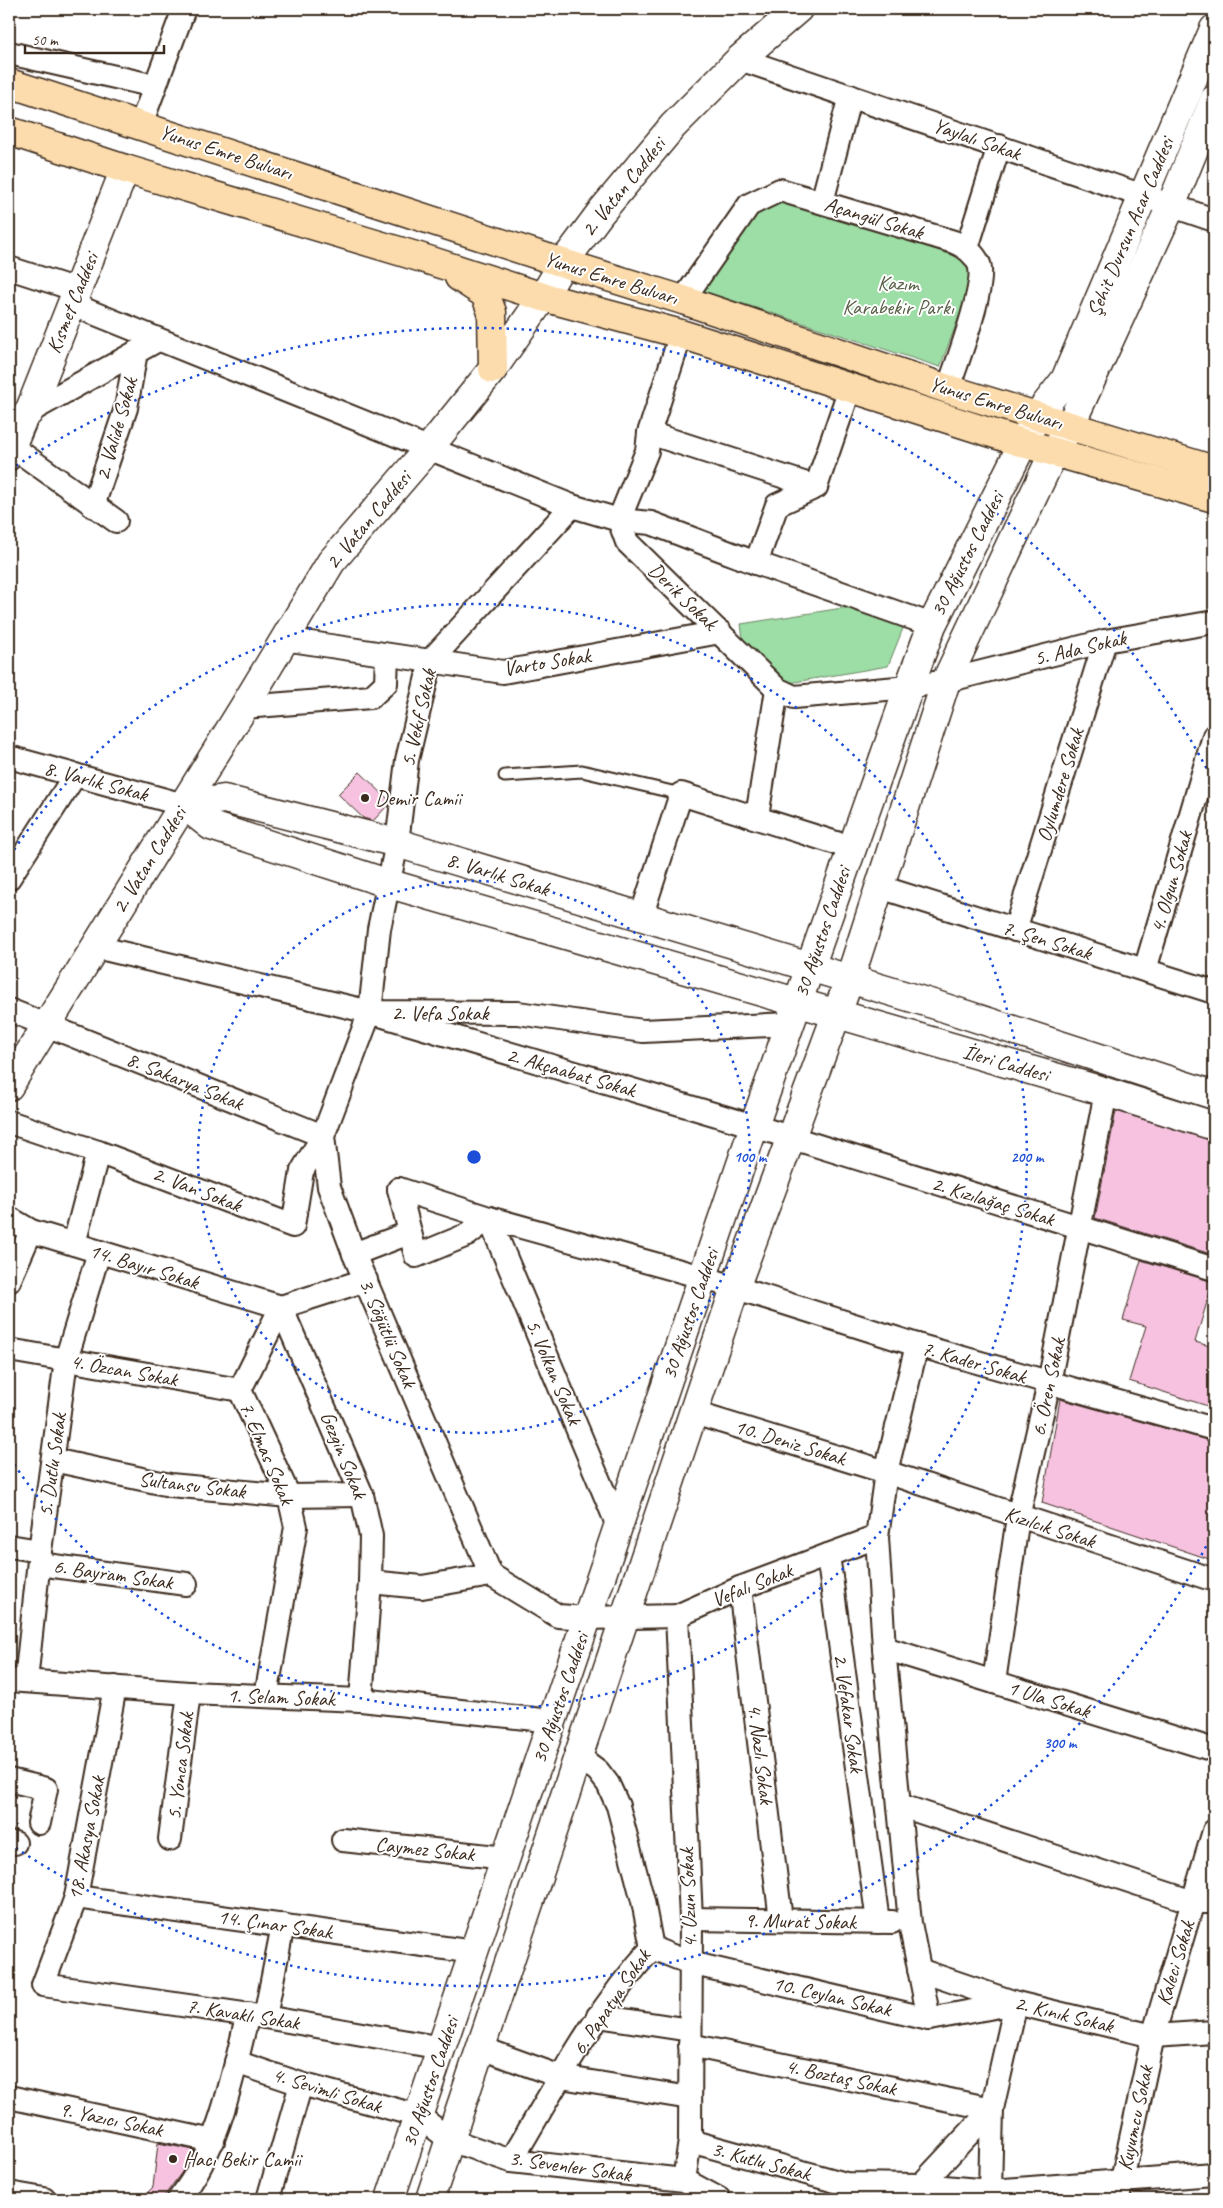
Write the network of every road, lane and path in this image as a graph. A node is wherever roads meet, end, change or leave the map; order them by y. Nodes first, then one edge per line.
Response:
1 (184, 9) edge
2 (798, 9) edge
3 (1213, 37) edge
4 (9, 53) edge
5 (740, 58) junction
6 (9, 83) edge
7 (155, 86) junction
8 (850, 96) junction
9 (1214, 100) edge
10 (141, 124) junction
11 (9, 131) edge
12 (999, 146) junction
13 (125, 170) junction
14 (1143, 196) junction
15 (822, 202) junction
16 (1171, 206) junction
17 (1214, 220) edge
18 (967, 248) junction
19 (419, 257) junction
20 (563, 263) junction
21 (9, 268) edge
22 (74, 297) junction
23 (543, 297) junction
24 (683, 300) junction
25 (681, 334) junction
26 (158, 340) junction
27 (136, 352) junction
28 (493, 369) junction
29 (850, 388) junction
30 (948, 389) junction
31 (29, 412) junction
32 (1036, 417) junction
33 (1070, 426) junction
34 (649, 432) junction
35 (1023, 443) junction
36 (10, 446) edge
37 (429, 448) junction
38 (1054, 452) junction
39 (1214, 470) edge
40 (816, 487) junction
41 (1214, 498) edge
42 (94, 506) junction
43 (572, 506) junction
44 (619, 520) junction
45 (116, 521) dead end
46 (756, 564) junction
47 (1214, 622) edge
48 (932, 625) junction
49 (720, 632) junction
50 (284, 639) junction
51 (1105, 640) junction
52 (387, 655) junction
53 (431, 660) junction
54 (946, 681) junction
55 (909, 687) junction
56 (776, 689) junction
57 (244, 707) junction
58 (1214, 736) edge
59 (9, 757) edge
60 (75, 775) junction
61 (505, 776) dead end
62 (681, 794) junction
63 (184, 804) junction
64 (758, 817) junction
65 (397, 843) junction
66 (852, 848) junction
67 (9, 878) edge
68 (390, 884) junction
69 (880, 887) junction
70 (641, 917) junction
71 (1015, 930) junction
72 (96, 947) junction
73 (809, 967) junction
74 (1145, 970) junction
75 (850, 978) junction
76 (1214, 992) edge
77 (9, 1010) edge
78 (370, 1012) junction
79 (794, 1014) junction
80 (837, 1015) junction
81 (47, 1025) junction
82 (9, 1086) edge
83 (1106, 1092) junction
84 (1214, 1095) edge
85 (9, 1122) edge
86 (1214, 1126) edge
87 (773, 1132) junction
88 (323, 1136) junction
89 (98, 1152) junction
90 (9, 1218) edge
91 (489, 1218) junction
92 (1081, 1228) junction
93 (31, 1231) junction
94 (409, 1232) junction
95 (74, 1244) junction
96 (99, 1252) junction
97 (354, 1254) junction
98 (1214, 1269) edge
99 (702, 1277) junction
100 (366, 1280) junction
101 (9, 1281) edge
102 (735, 1288) junction
103 (281, 1307) junction
104 (917, 1345) junction
105 (9, 1350) edge
106 (66, 1360) junction
107 (1049, 1384) junction
108 (240, 1390) junction
109 (694, 1413) junction
110 (1214, 1430) edge
111 (53, 1460) junction
112 (886, 1472) junction
113 (362, 1495) junction
114 (288, 1496) junction
115 (1018, 1517) junction
116 (618, 1526) junction
117 (877, 1537) junction
118 (9, 1546) edge
119 (828, 1555) junction
120 (40, 1557) junction
121 (491, 1575) junction
122 (1214, 1580) edge
123 (370, 1582) junction
124 (186, 1584) dead end
125 (740, 1588) junction
126 (677, 1616) junction
127 (587, 1618) junction
128 (625, 1618) junction
129 (884, 1648) junction
130 (17, 1681) edge
131 (994, 1682) junction
132 (115, 1687) junction
133 (189, 1693) junction
134 (266, 1696) junction
135 (361, 1700) junction
136 (552, 1721) junction
137 (1214, 1750) edge
138 (578, 1756) junction
139 (9, 1780) edge
140 (899, 1806) junction
141 (39, 1823) dead end
142 (1214, 1832) edge
143 (170, 1839) dead end
144 (343, 1840) dead end
145 (506, 1858) junction
146 (76, 1897) junction
147 (1204, 1902) edge
148 (690, 1919) junction
149 (781, 1920) junction
150 (878, 1922) junction
151 (910, 1923) junction
152 (283, 1925) junction
153 (652, 1948) junction
154 (474, 1952) junction
155 (690, 1963) junction
156 (919, 1970) junction
157 (44, 1985) joint
158 (1016, 2003) junction
159 (256, 2016) junction
160 (598, 2016) junction
161 (929, 2019) junction
162 (1214, 2032) edge
163 (1153, 2036) junction
164 (690, 2037) junction
165 (442, 2048) junction
166 (480, 2048) junction
167 (236, 2062) junction
168 (561, 2077) junction
169 (301, 2084) junction
170 (9, 2097) edge
171 (690, 2098) junction
172 (992, 2109) junction
173 (419, 2116) junction
174 (450, 2140) junction
175 (690, 2141) junction
176 (213, 2142) junction
177 (512, 2161) junction
178 (1214, 2174) edge
179 (684, 2180) junction
180 (922, 2186) junction
181 (1120, 2190) edge
182 (847, 2192) edge
183 (9, 2193) edge
184 (988, 2195) edge
185 (44, 2199) edge
186 (179, 2199) edge
187 (268, 2199) edge
188 (390, 2199) edge
189 (430, 2199) edge
190 (718, 2199) edge

1 - 7 street
2 - 5 main road, 2. Vatan Caddesi
3 - 14 main road, Şehit Dursun Acar Caddesi
4 - 7 street
5 - 8 street, Yaylalı Sokak
5 - 20 main road, 2. Vatan Caddesi
6 - 10 main road, Yunus Emre Bulvarı
7 - 10 street
8 - 12 street, Yaylalı Sokak
8 - 15 street
9 - 16 main road, Şehit Dursun Acar Caddesi
10 - 20 main road, Yunus Emre Bulvarı
11 - 13 main road, Yunus Emre Bulvarı
12 - 14 street, Yaylalı Sokak
12 - 18 street
13 - 19 main road, Yunus Emre Bulvarı
13 - 22 main road, Kısmet Caddesi
14 - 16 street, Yaylalı Sokak
14 - 32 main road, Şehit Dursun Acar Caddesi
15 - 18 street, Açangül Sokak
15 - 24 street, Açangül Sokak
16 - 17 street, Yaylalı Sokak
16 - 33 main road, Şehit Dursun Acar Caddesi
18 - 30 street
19 - 23 main road, Yunus Emre Bulvarı
19 - 28 main road
20 - 23 main road, 2. Vatan Caddesi
20 - 24 main road, Yunus Emre Bulvarı
21 - 22 street
22 - 26 street
22 - 31 main road, Kısmet Caddesi
23 - 25 main road, Yunus Emre Bulvarı
23 - 28 main road, 2. Vatan Caddesi
24 - 30 main road, Yunus Emre Bulvarı
25 - 29 main road, Yunus Emre Bulvarı
25 - 34 street
26 - 27 street
26 - 37 street
27 - 31 street
27 - 42 street, 2. Valide Sokak
28 - 37 main road, 2. Vatan Caddesi
29 - 35 main road, Yunus Emre Bulvarı
29 - 40 street
30 - 32 main road, Yunus Emre Bulvarı
31 - 36 main road, Kısmet Caddesi
32 - 33 main road, Yunus Emre Bulvarı
32 - 35 main road, Şehit Dursun Acar Caddesi
33 - 38 main road, Şehit Dursun Acar Caddesi
33 - 39 main road, Yunus Emre Bulvarı
34 - 40 street
34 - 44 street
35 - 38 main road, Yunus Emre Bulvarı
35 - 48 main road, 30 Ağustos Caddesi
36 - 42 street
37 - 43 street
37 - 50 main road, 2. Vatan Caddesi
38 - 41 main road, Yunus Emre Bulvarı
38 - 54 main road, 30 Ağustos Caddesi
40 - 46 street
42 - 45 street
43 - 44 street
43 - 53 street, 5. Vekıf Sokak
44 - 46 street
44 - 49 street, Derik Sokak
46 - 48 street
47 - 51 street, 5. Ada Sokak
48 - 55 main road, 30 Ağustos Caddesi
49 - 53 street, Varto Sokak
49 - 56 street, Derik Sokak
50 - 52 street, Varto Sokak
50 - 57 main road, 2. Vatan Caddesi
51 - 54 street, 5. Ada Sokak
51 - 71 street, Oylumdere Sokak
52 - 53 street, Varto Sokak
52 - 57 street
53 - 65 street, 5. Vekıf Sokak
54 - 55 street, Derik Sokak
54 - 69 main road, 30 Ağustos Caddesi
55 - 56 street, Derik Sokak
55 - 66 main road, 30 Ağustos Caddesi
56 - 64 street
57 - 63 main road, 2. Vatan Caddesi
58 - 74 street, 4. Olgun Sokak
59 - 60 street, 8. Varlık Sokak
60 - 63 street, 8. Varlık Sokak
60 - 67 street
61 - 62 lane
62 - 64 street
62 - 70 street
63 - 65 main road, 8. Varlık Sokak
63 - 68 main road, 8. Varlık Sokak
63 - 72 main road, 2. Vatan Caddesi
64 - 66 street
65 - 68 street, 5. Vekıf Sokak
65 - 70 main road, 8. Varlık Sokak
66 - 73 main road, 30 Ağustos Caddesi
68 - 78 street, 5. Vekıf Sokak
68 - 79 main road, 8. Varlık Sokak
69 - 71 street, 7. Şen Sokak
69 - 75 main road, 30 Ağustos Caddesi
70 - 73 main road, 8. Varlık Sokak
71 - 74 street, 7. Şen Sokak
72 - 78 street, 2. Vefa Sokak
72 - 81 main road, 2. Vatan Caddesi
73 - 75 main road, İleri Caddesi
73 - 79 main road, 30 Ağustos Caddesi
74 - 76 street, 7. Şen Sokak
75 - 80 main road, 30 Ağustos Caddesi
75 - 84 main road, İleri Caddesi
77 - 81 street, 8. Sakarya Sokak
78 - 79 street, 2. Vefa Sokak
78 - 87 street, 2. Akçaabat Sokak
78 - 88 street, 3. Söğütlü Sokak
79 - 80 main road, İleri Caddesi
79 - 87 main road, 30 Ağustos Caddesi
80 - 83 main road, İleri Caddesi
80 - 87 main road, 30 Ağustos Caddesi
81 - 82 main road, 2. Vatan Caddesi
81 - 88 street, 8. Sakarya Sokak
83 - 86 main road, İleri Caddesi
83 - 92 street, 6. Ören Sokak
85 - 89 street, 2. Van Sokak
87 - 92 street, 2. Kızılağaç Sokak
87 - 99 main road, 30 Ağustos Caddesi
87 - 102 main road, 30 Ağustos Caddesi
88 - 89 street, 2. Van Sokak
88 - 97 street, 3. Söğütlü Sokak
89 - 95 street
90 - 93 street, 14. Bayır Sokak
91 - 94 street
91 - 94 street
91 - 99 street
91 - 116 street, 5. Volkan Sokak
92 - 98 street, 2. Kızılağaç Sokak
92 - 107 street, 6. Ören Sokak
93 - 95 street, 14. Bayır Sokak
93 - 101 street
94 - 97 street
95 - 96 street, 14. Bayır Sokak
96 - 103 street, 14. Bayır Sokak
96 - 106 street, 5. Dutlu Sokak
97 - 100 street, 3. Söğütlü Sokak
99 - 102 street
99 - 116 main road, 30 Ağustos Caddesi
100 - 103 street
100 - 121 street, 3. Söğütlü Sokak
102 - 104 street, 7. Kader Sokak
102 - 109 main road, 30 Ağustos Caddesi
103 - 108 street, 7. Elmas Sokak
103 - 113 street, Gezgin Sokak
104 - 107 street, 7. Kader Sokak
104 - 112 street
105 - 106 street, 4. Özcan Sokak
106 - 108 street, 4. Özcan Sokak
106 - 111 street, 5. Dutlu Sokak
107 - 110 street, 7. Kader Sokak
107 - 115 street, 6. Ören Sokak
108 - 114 street, 7. Elmas Sokak
109 - 112 street, 10. Deniz Sokak
109 - 128 main road, 30 Ağustos Caddesi
111 - 114 street, Sultansu Sokak
111 - 120 street, 5. Dutlu Sokak
112 - 115 street, Kızılcık Sokak
112 - 117 street
113 - 114 street, Sultansu Sokak
113 - 123 street, Gezgin Sokak
114 - 134 street, 7. Elmas Sokak
115 - 122 street, Kızılcık Sokak
115 - 131 street, 6. Ören Sokak
116 - 127 main road, 30 Ağustos Caddesi
117 - 119 street
117 - 129 street
118 - 120 street, 6. Bayram Sokak
119 - 125 street, Vefalı Sokak
119 - 150 street, 2. Vefakar Sokak
120 - 124 street, 6. Bayram Sokak
120 - 130 street, 5. Dutlu Sokak
121 - 123 street
121 - 127 street
123 - 135 street, Gezgin Sokak
125 - 126 street, Vefalı Sokak
125 - 149 street, 4. Nazlı Sokak
126 - 128 street
126 - 148 street, 4. Uzun Sokak
127 - 128 street
127 - 136 main road, 30 Ağustos Caddesi
128 - 138 main road, 30 Ağustos Caddesi
129 - 131 street, 1 Ula Sokak
129 - 140 street
130 - 132 street, 1. Selam Sokak
131 - 137 street, 1 Ula Sokak
132 - 133 street, 1. Selam Sokak
132 - 146 street, 18. Akasya Sokak
133 - 134 street, 1. Selam Sokak
133 - 143 street, 5. Yonca Sokak
134 - 135 street, 1. Selam Sokak
135 - 136 street, 1. Selam Sokak
136 - 145 main road, 30 Ağustos Caddesi
138 - 153 street, 6. Papatya Sokak
138 - 166 main road, 30 Ağustos Caddesi
139 - 141 street
140 - 147 street
140 - 151 street
142 - 147 street, Kaleci Sokak
144 - 145 street, Caymez Sokak
145 - 154 main road, 30 Ağustos Caddesi
146 - 152 street, 14. Çınar Sokak
146 - 157 street, 18. Akasya Sokak
147 - 163 street, Kaleci Sokak
148 - 149 street, 9. Murat Sokak
148 - 155 street, 4. Uzun Sokak
149 - 150 street, 9. Murat Sokak
150 - 151 street, 9. Murat Sokak
151 - 156 street
152 - 154 street, 14. Çınar Sokak
152 - 159 street
153 - 155 street, 10. Ceylan Sokak
153 - 160 street, 6. Papatya Sokak
154 - 165 main road, 30 Ağustos Caddesi
155 - 161 street, 10. Ceylan Sokak
155 - 164 street, 4. Uzun Sokak
156 - 158 street, 2. Kınık Sokak
156 - 161 street
157 - 159 street, 7. Kavaklı Sokak
158 - 161 street, 10. Ceylan Sokak
158 - 163 street, 2. Kınık Sokak
158 - 172 street
159 - 165 street, 7. Kavaklı Sokak
159 - 167 street
160 - 164 street, 4. Boztaş Sokak
160 - 168 street, 6. Papatya Sokak
162 - 163 street, 2. Kınık Sokak
163 - 181 street, Kuyumcu Sokak
164 - 171 street, 4. Uzun Sokak
164 - 172 street, 4. Boztaş Sokak
165 - 173 main road, 30 Ağustos Caddesi
166 - 168 street
166 - 174 main road, 30 Ağustos Caddesi
167 - 169 street, 4. Sevimli Sokak
167 - 176 street
168 - 171 street
168 - 177 street, 6. Papatya Sokak
169 - 173 street, 4. Sevimli Sokak
169 - 187 street
170 - 176 street, 9. Yazıcı Sokak
171 - 175 street, 4. Uzun Sokak
172 - 180 street
172 - 184 street
173 - 174 street, 3. Sevenler Sokak
173 - 188 main road, 30 Ağustos Caddesi
174 - 177 street, 3. Sevenler Sokak
174 - 189 main road, 30 Ağustos Caddesi
175 - 179 street, 4. Uzun Sokak
175 - 182 street, 3. Kutlu Sokak
176 - 186 street
177 - 179 street, 3. Sevenler Sokak
178 - 181 street, 3. Kutlu Sokak
179 - 190 street, 3. Sevenler Sokak
180 - 182 street, 3. Kutlu Sokak
180 - 184 street, 3. Kutlu Sokak
181 - 184 street, 3. Kutlu Sokak
183 - 185 street

